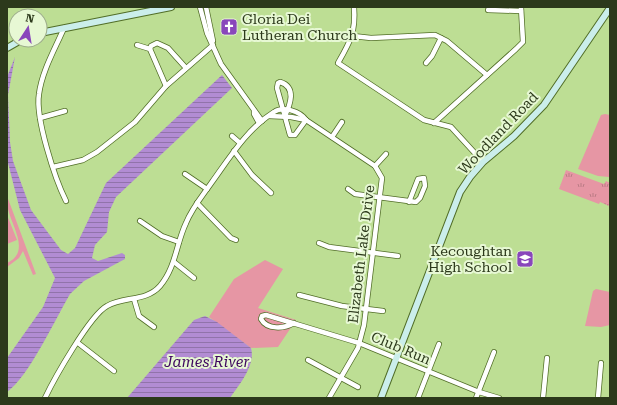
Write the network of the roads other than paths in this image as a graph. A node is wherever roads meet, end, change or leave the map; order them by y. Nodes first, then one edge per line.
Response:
1 (171, 7) edge
2 (200, 7) edge
3 (206, 7) edge
4 (354, 7) edge
5 (610, 8) edge
6 (521, 9) edge
7 (488, 10) dead end
8 (64, 28) junction
9 (48, 31) edge
10 (353, 36) junction
11 (442, 38) junction
12 (137, 45) dead end
13 (213, 45) junction
14 (150, 49) junction
15 (426, 63) dead end
16 (186, 68) junction
17 (487, 75) junction
18 (166, 86) junction
19 (286, 110) junction
20 (65, 112) dead end
21 (269, 116) junction
22 (285, 116) junction
23 (40, 118) junction
24 (306, 120) junction
25 (261, 122) junction
26 (342, 122) dead end
27 (434, 122) junction
28 (232, 136) dead end
29 (332, 137) junction
30 (240, 143) junction
31 (234, 151) junction
32 (386, 154) dead end
33 (483, 162) junction
34 (374, 166) junction
35 (53, 167) junction
36 (185, 174) dead end
37 (207, 189) junction
38 (348, 189) dead end
39 (271, 194) dead end
40 (380, 198) junction
41 (66, 201) dead end
42 (409, 202) junction
43 (197, 203) junction
44 (140, 221) dead end
45 (236, 240) dead end
46 (180, 242) junction
47 (319, 244) dead end
48 (373, 252) junction
49 (398, 256) dead end
50 (174, 262) junction
51 (194, 278) dead end
52 (299, 295) dead end
53 (134, 299) junction
54 (366, 309) junction
55 (384, 311) dead end
56 (294, 324) junction
57 (154, 327) dead end
58 (78, 343) junction
59 (359, 343) junction
60 (439, 344) dead end
61 (494, 352) dead end
62 (395, 358) junction
63 (547, 358) dead end
64 (308, 360) dead end
65 (601, 364) dead end
66 (114, 371) dead end
67 (428, 372) junction
68 (341, 378) junction
69 (358, 387) dead end
70 (479, 392) junction
71 (45, 398) edge
72 (330, 398) edge
73 (381, 398) edge
74 (418, 398) edge
75 (476, 398) edge
76 (499, 398) edge
77 (543, 398) edge
78 (598, 398) edge

1 - 8 main road
2 - 13 street
3 - 13 street
4 - 10 street
5 - 33 main road, Woodland Road
6 - 7 street
6 - 17 street
8 - 9 main road
8 - 23 street
10 - 11 street
10 - 27 street
11 - 15 street
11 - 17 street
12 - 14 street
13 - 16 street
13 - 25 street
14 - 16 street
14 - 18 street
16 - 18 street
17 - 27 street
18 - 35 street
19 - 19 street
19 - 21 street
19 - 22 street
19 - 24 street, Elizabeth Lake Drive
20 - 23 street
21 - 22 street, Elizabeth Lake Drive
21 - 25 street
22 - 24 street, Elizabeth Lake Drive
22 - 24 street
23 - 35 street
24 - 29 street, Elizabeth Lake Drive
25 - 30 street
26 - 29 street
27 - 33 street
28 - 30 street
29 - 34 street, Elizabeth Lake Drive
30 - 31 street
31 - 37 street
31 - 39 street
32 - 34 street
33 - 62 main road, Woodland Road
34 - 40 street, Elizabeth Lake Drive
35 - 41 street
36 - 37 street
37 - 43 street
38 - 40 street
40 - 42 street
40 - 48 street, Elizabeth Lake Drive
42 - 42 street
43 - 45 street
43 - 46 street
44 - 46 street
46 - 50 street
47 - 48 street
48 - 49 street
48 - 54 street, Elizabeth Lake Drive
50 - 51 street
50 - 53 street
52 - 54 street
53 - 57 street
53 - 58 street
54 - 55 street
54 - 59 street, Elizabeth Lake Drive
56 - 56 street, Club Run
56 - 59 street, Club Run
58 - 66 street
58 - 71 street
59 - 62 street, Club Run
59 - 68 street, Elizabeth Lake Drive
60 - 67 street
61 - 70 street
62 - 67 street, Club Run
62 - 73 main road, Woodland Road
63 - 77 street
64 - 68 street
65 - 78 street
67 - 70 street, Club Run
67 - 74 street
68 - 69 street
68 - 72 street, Elizabeth Lake Drive
70 - 75 street
70 - 76 street, Club Run

